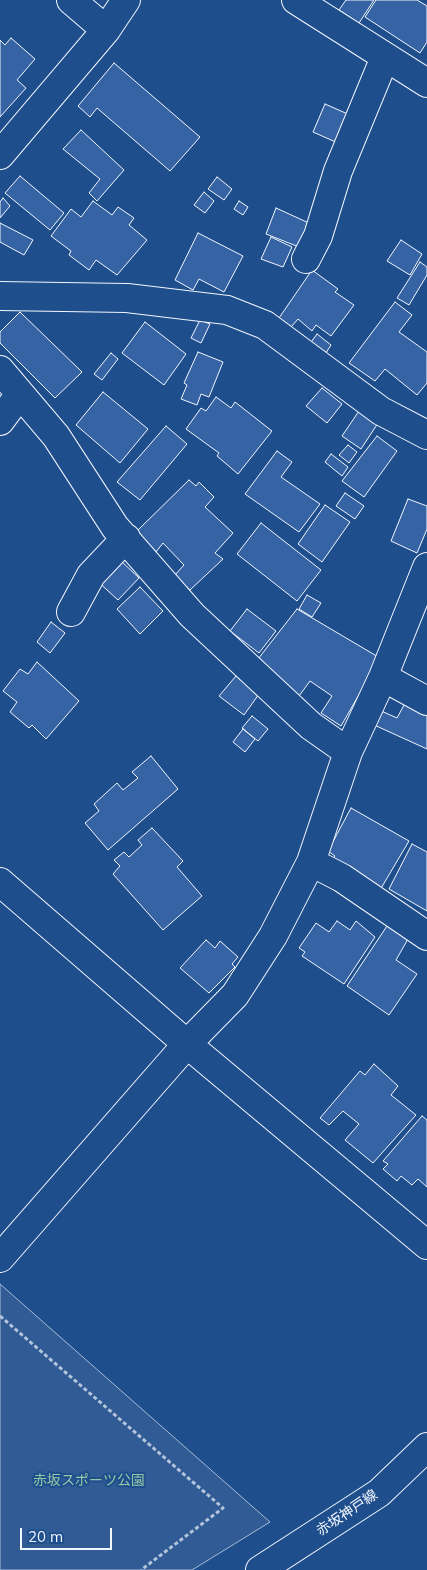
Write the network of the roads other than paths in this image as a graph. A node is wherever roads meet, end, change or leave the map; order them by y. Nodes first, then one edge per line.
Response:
1 (71, 0) edge
2 (126, 0) edge
3 (296, 0) edge
4 (106, 30) junction
5 (385, 57) junction
6 (427, 83) edge
7 (0, 155) edge
8 (306, 258) dead end
9 (0, 296) edge
10 (0, 370) edge
11 (20, 394) junction
12 (0, 421) edge
13 (427, 435) edge
14 (126, 538) junction
15 (427, 567) edge
16 (71, 612) dead end
17 (383, 677) junction
18 (427, 701) edge
19 (348, 752) junction
20 (311, 862) junction
21 (0, 882) edge
22 (427, 936) edge
23 (187, 1044) junction
24 (427, 1245) edge
25 (0, 1258) edge
26 (427, 1447) edge
27 (260, 1570) edge

1 - 4 street
2 - 4 street
3 - 5 street
4 - 7 street
5 - 6 street
5 - 8 street
9 - 13 street
10 - 11 street
11 - 12 street
11 - 14 street
14 - 16 street
14 - 19 street
15 - 17 street
17 - 18 street
17 - 19 street
19 - 20 street
20 - 22 street
20 - 23 street
21 - 23 street
23 - 24 street
23 - 25 street
26 - 27 street, 赤坂神戸線

